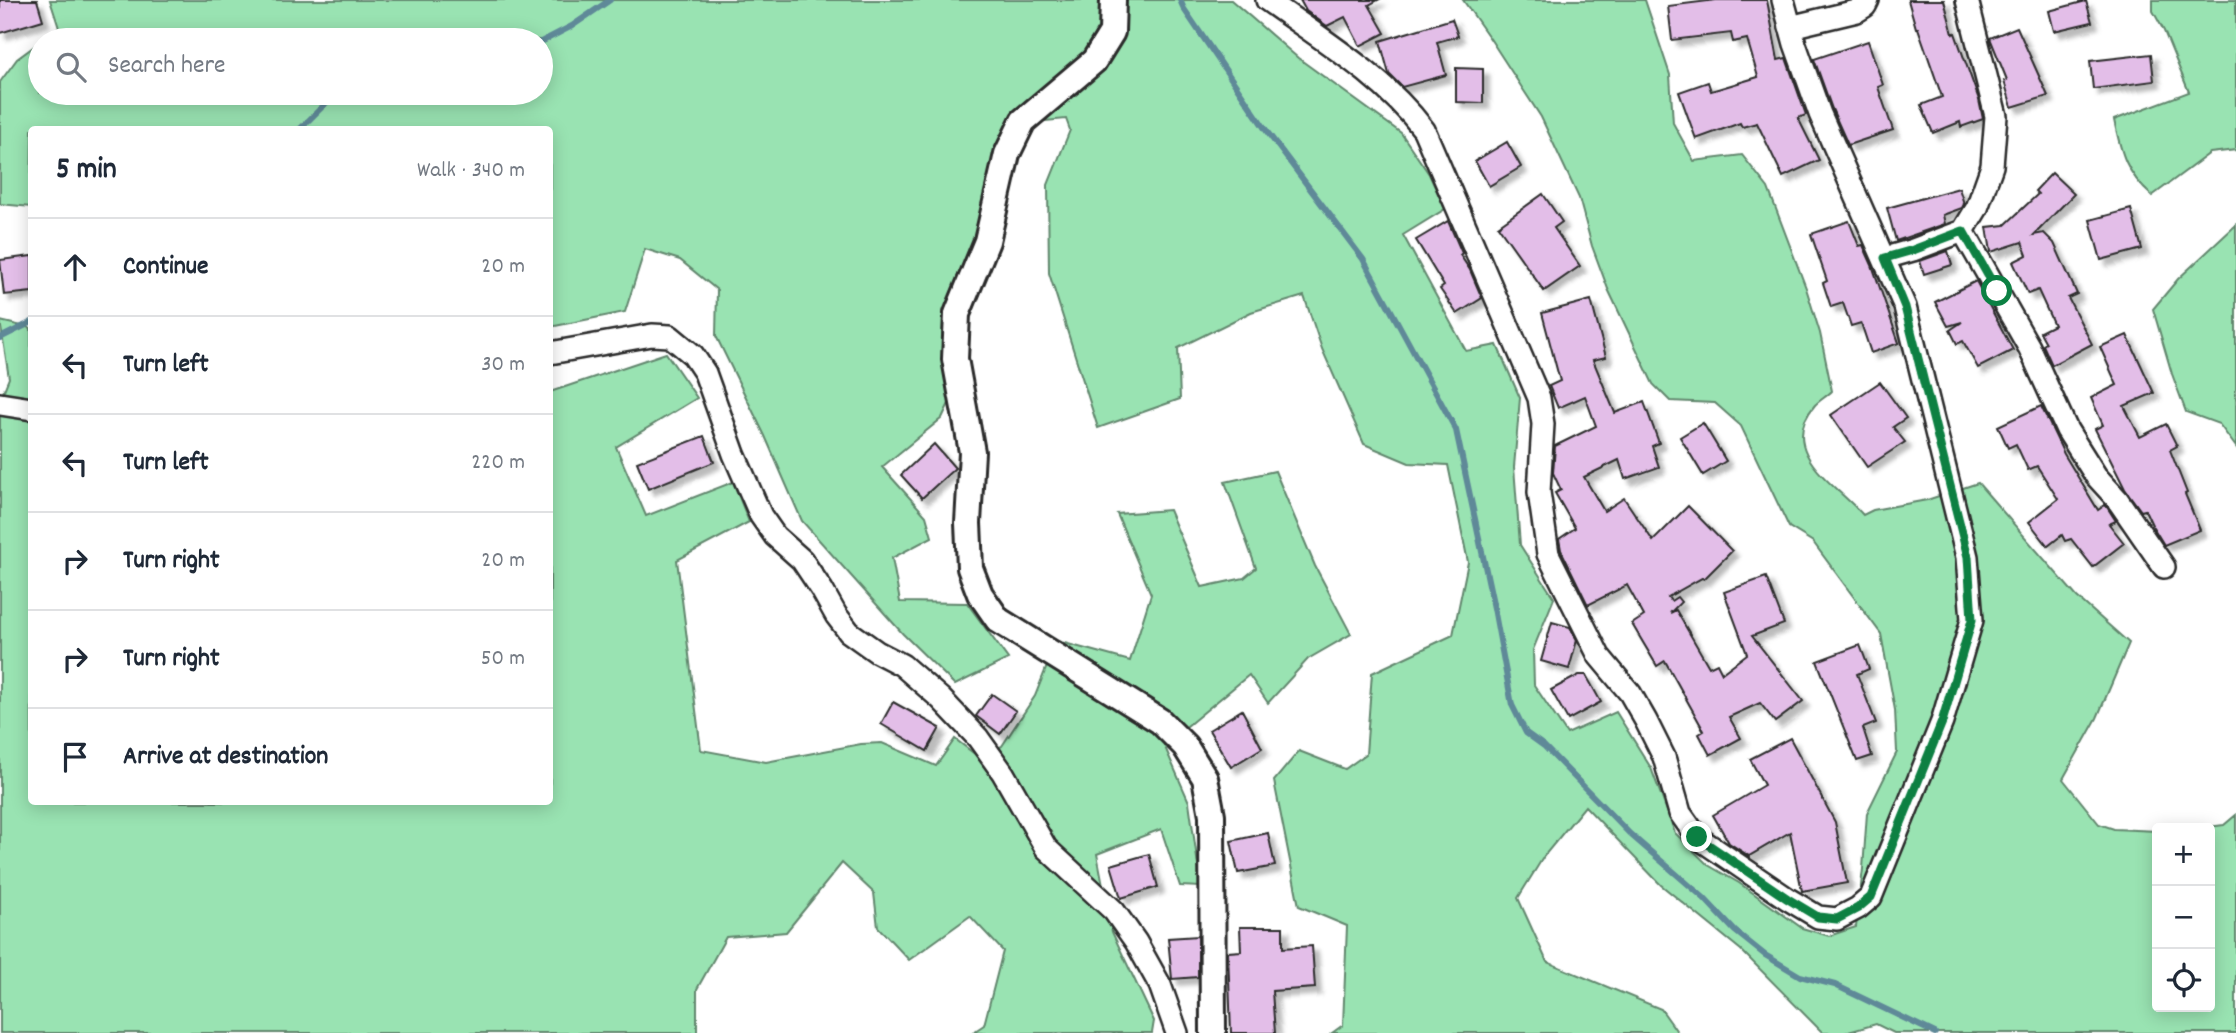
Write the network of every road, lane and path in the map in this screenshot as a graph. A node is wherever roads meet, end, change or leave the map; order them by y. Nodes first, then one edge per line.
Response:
1 (1113, 0) edge
2 (1267, 0) edge
3 (1783, 0) edge
4 (1868, 0) edge
5 (1967, 0) edge
6 (1790, 27) junction
7 (1963, 231) junction
8 (1885, 258) junction
9 (553, 352) edge
10 (0, 404) edge
11 (28, 408) edge
12 (2164, 567) dead end
13 (1177, 1033) edge
14 (1213, 1033) edge

1 - 14 street
2 - 8 street
3 - 6 street
4 - 6 street
5 - 7 street
6 - 8 street
7 - 8 street
7 - 12 street
9 - 13 street
10 - 11 street

